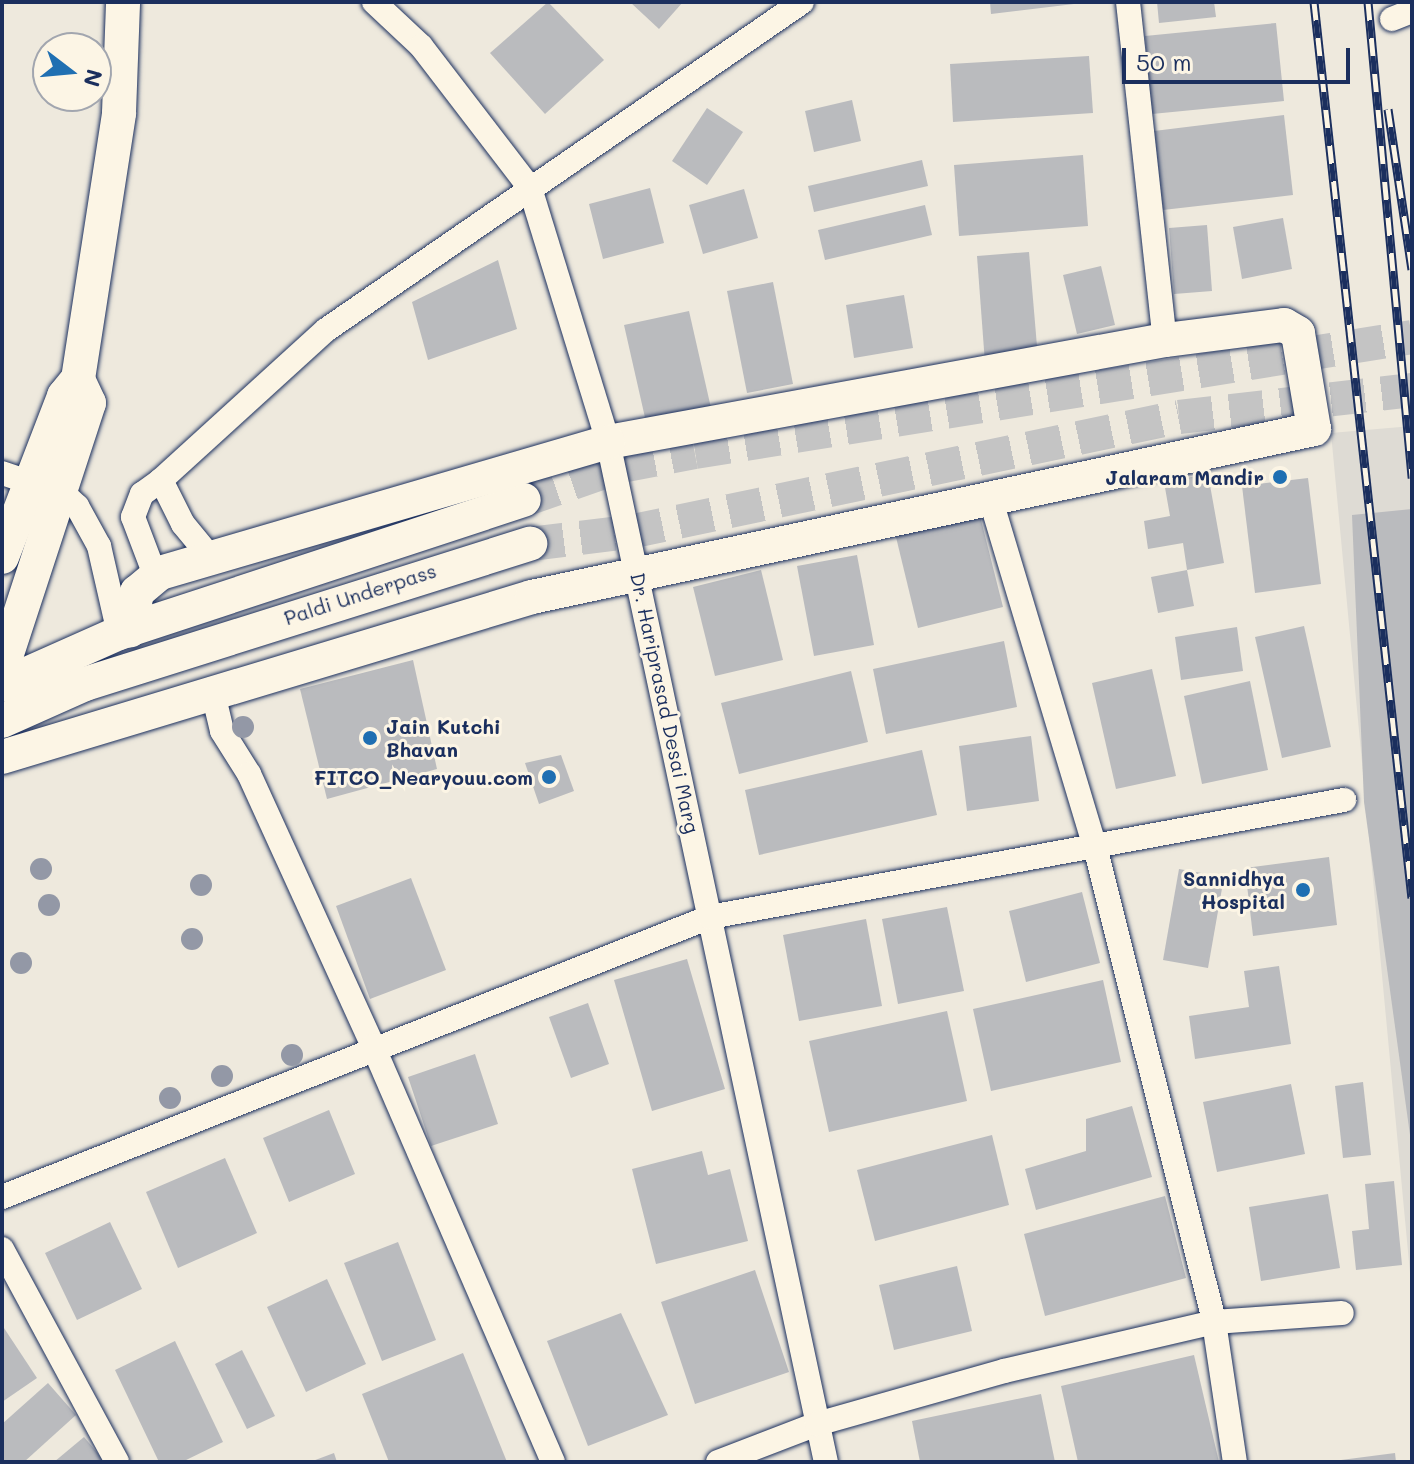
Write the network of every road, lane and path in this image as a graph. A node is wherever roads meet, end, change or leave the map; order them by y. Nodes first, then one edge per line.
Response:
1 (123, 2) edge
2 (374, 2) edge
3 (802, 2) edge
4 (1128, 2) edge
5 (530, 188) junction
6 (1165, 340) junction
7 (608, 442) junction
8 (161, 480) junction
9 (33, 483) edge
10 (989, 494) junction
11 (524, 500) tunnel mouth
12 (530, 544) tunnel mouth
13 (2, 557) edge
14 (211, 558) junction
15 (638, 572) junction
16 (155, 575) junction
17 (124, 631) junction
18 (2, 669) edge
19 (2, 685) edge
20 (212, 689) junction
21 (2, 721) edge
22 (2, 757) edge
23 (1344, 800) dead end
24 (1094, 843) junction
25 (710, 917) junction
26 (373, 1046) junction
27 (2, 1197) edge
28 (2, 1249) edge
29 (1342, 1313) dead end
30 (1214, 1322) junction
31 (817, 1424) junction
32 (117, 1462) edge
33 (553, 1462) edge
34 (718, 1462) edge
35 (826, 1462) edge
36 (1235, 1462) edge

1 - 9 street
2 - 5 street, Dr. Hariprasad Desai Marg
3 - 5 street
4 - 6 street
5 - 7 street, Dr. Hariprasad Desai Marg
5 - 8 street
6 - 7 street
6 - 10 street
7 - 14 street
7 - 15 street, Dr. Hariprasad Desai Marg
8 - 14 street
8 - 16 street
9 - 13 street
9 - 17 street
9 - 18 street
10 - 15 street
10 - 24 street
11 - 17 street
12 - 21 street, Paldi Underpass
14 - 16 street
15 - 20 street
15 - 25 street, Dr. Hariprasad Desai Marg
16 - 17 street
17 - 19 street
20 - 22 street
20 - 26 street
23 - 24 street
24 - 25 street
24 - 30 street
25 - 26 street
25 - 31 street, Dr. Hariprasad Desai Marg
26 - 27 street
26 - 33 street
28 - 32 street
29 - 30 street
30 - 31 street
30 - 36 street
31 - 34 street
31 - 35 street, Dr. Hariprasad Desai Marg

